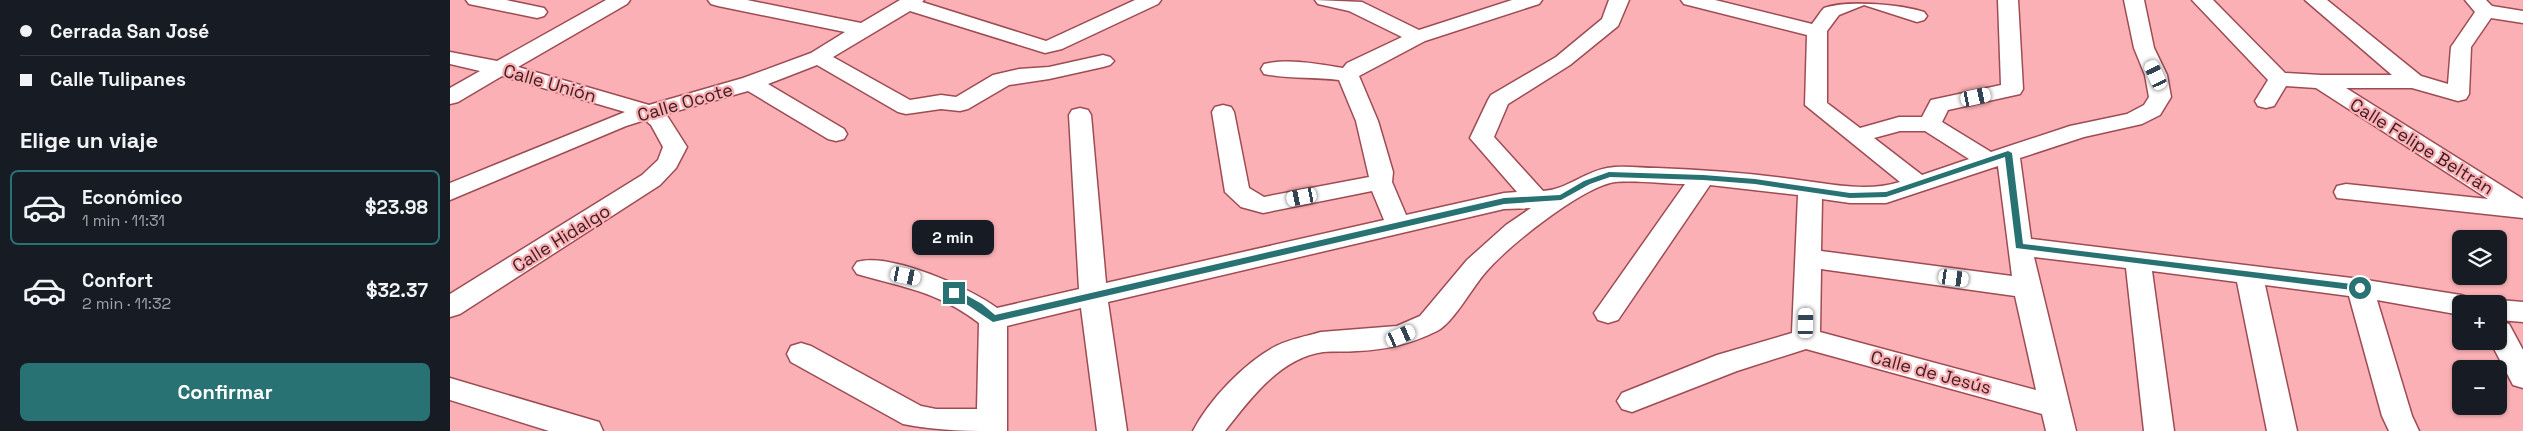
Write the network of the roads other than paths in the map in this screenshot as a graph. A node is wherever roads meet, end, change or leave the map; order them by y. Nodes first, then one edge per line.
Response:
1 (476, 0) edge
2 (620, 0) edge
3 (718, 0) edge
4 (1151, 0) edge
5 (1325, 0) edge
6 (1532, 0) edge
7 (1619, 0) edge
8 (1691, 0) edge
9 (1860, 0) edge
10 (1868, 0) edge
11 (2008, 0) edge
12 (2134, 0) edge
13 (2202, 0) edge
14 (2315, 0) edge
15 (911, 2) edge
16 (1493, 4) edge
17 (2481, 6) edge
18 (538, 12) dead end
19 (1917, 16) dead end
20 (2523, 17) edge
21 (864, 30) junction
22 (1817, 31) junction
23 (1418, 37) junction
24 (818, 57) junction
25 (450, 58) edge
26 (1103, 61) dead end
27 (498, 68) junction
28 (1272, 69) dead end
29 (1348, 75) junction
30 (2279, 79) junction
31 (2413, 81) junction
32 (2321, 82) junction
33 (751, 83) junction
34 (450, 97) edge
35 (2266, 101) dead end
36 (649, 112) junction
37 (1224, 112) dead end
38 (1080, 115) dead end
39 (1930, 124) junction
40 (836, 134) dead end
41 (1856, 136) junction
42 (1997, 156) junction
43 (1703, 177) junction
44 (1380, 182) junction
45 (1919, 185) junction
46 (455, 186) edge
47 (1810, 190) junction
48 (2346, 192) dead end
49 (1549, 198) junction
50 (2523, 210) edge
51 (1398, 225) junction
52 (2019, 246) junction
53 (1808, 258) junction
54 (2138, 261) junction
55 (866, 268) dead end
56 (2249, 275) junction
57 (2027, 288) junction
58 (2360, 288) junction
59 (1093, 295) junction
60 (2452, 303) edge
61 (450, 307) edge
62 (2507, 311) edge
63 (2523, 312) edge
64 (1608, 313) dead end
65 (993, 319) junction
66 (1806, 339) junction
67 (2507, 346) edge
68 (801, 354) dead end
69 (2523, 377) edge
70 (450, 388) edge
71 (1632, 401) dead end
72 (2058, 418) edge
73 (991, 426) edge
74 (588, 431) edge
75 (1112, 431) edge
76 (1208, 431) edge
77 (2160, 431) edge
78 (2282, 431) edge
79 (2404, 431) edge

1 - 18 street
2 - 27 street
3 - 21 street
4 - 15 street
5 - 23 street
6 - 16 street
7 - 49 street
8 - 22 street
9 - 22 street
10 - 19 street
11 - 39 street
12 - 42 street
13 - 30 street
14 - 31 street
15 - 21 street, Calle Ocote
16 - 23 street
17 - 20 street
17 - 31 street
21 - 24 street, Calle Ocote
22 - 41 street
23 - 29 street
24 - 26 street
24 - 33 street, Calle Ocote
25 - 27 street, Calle Unión
27 - 34 street
27 - 36 street, Calle Unión
28 - 29 street
29 - 44 street
30 - 32 street
30 - 35 street
31 - 32 street
32 - 50 street, Calle Felipe Beltrán
33 - 36 street, Calle Ocote
33 - 40 street
36 - 46 street, Calle Ocote
36 - 61 street, Calle Hidalgo
37 - 44 street
38 - 59 street
39 - 41 street
39 - 42 street
41 - 45 street
42 - 45 street
42 - 52 street
43 - 47 street
43 - 49 street
43 - 64 street
44 - 51 street
45 - 47 street
47 - 53 street
48 - 50 street
49 - 51 street
49 - 76 street
51 - 59 street
52 - 54 street
52 - 57 street
53 - 57 street
53 - 66 street
54 - 56 street
54 - 77 street
55 - 65 street
56 - 58 street
56 - 78 street
57 - 72 street
58 - 60 street
58 - 79 street
59 - 65 street
59 - 75 street
62 - 63 street
65 - 73 street
66 - 71 street
66 - 72 street, Calle de Jesús
67 - 69 street
68 - 73 street
70 - 74 street

